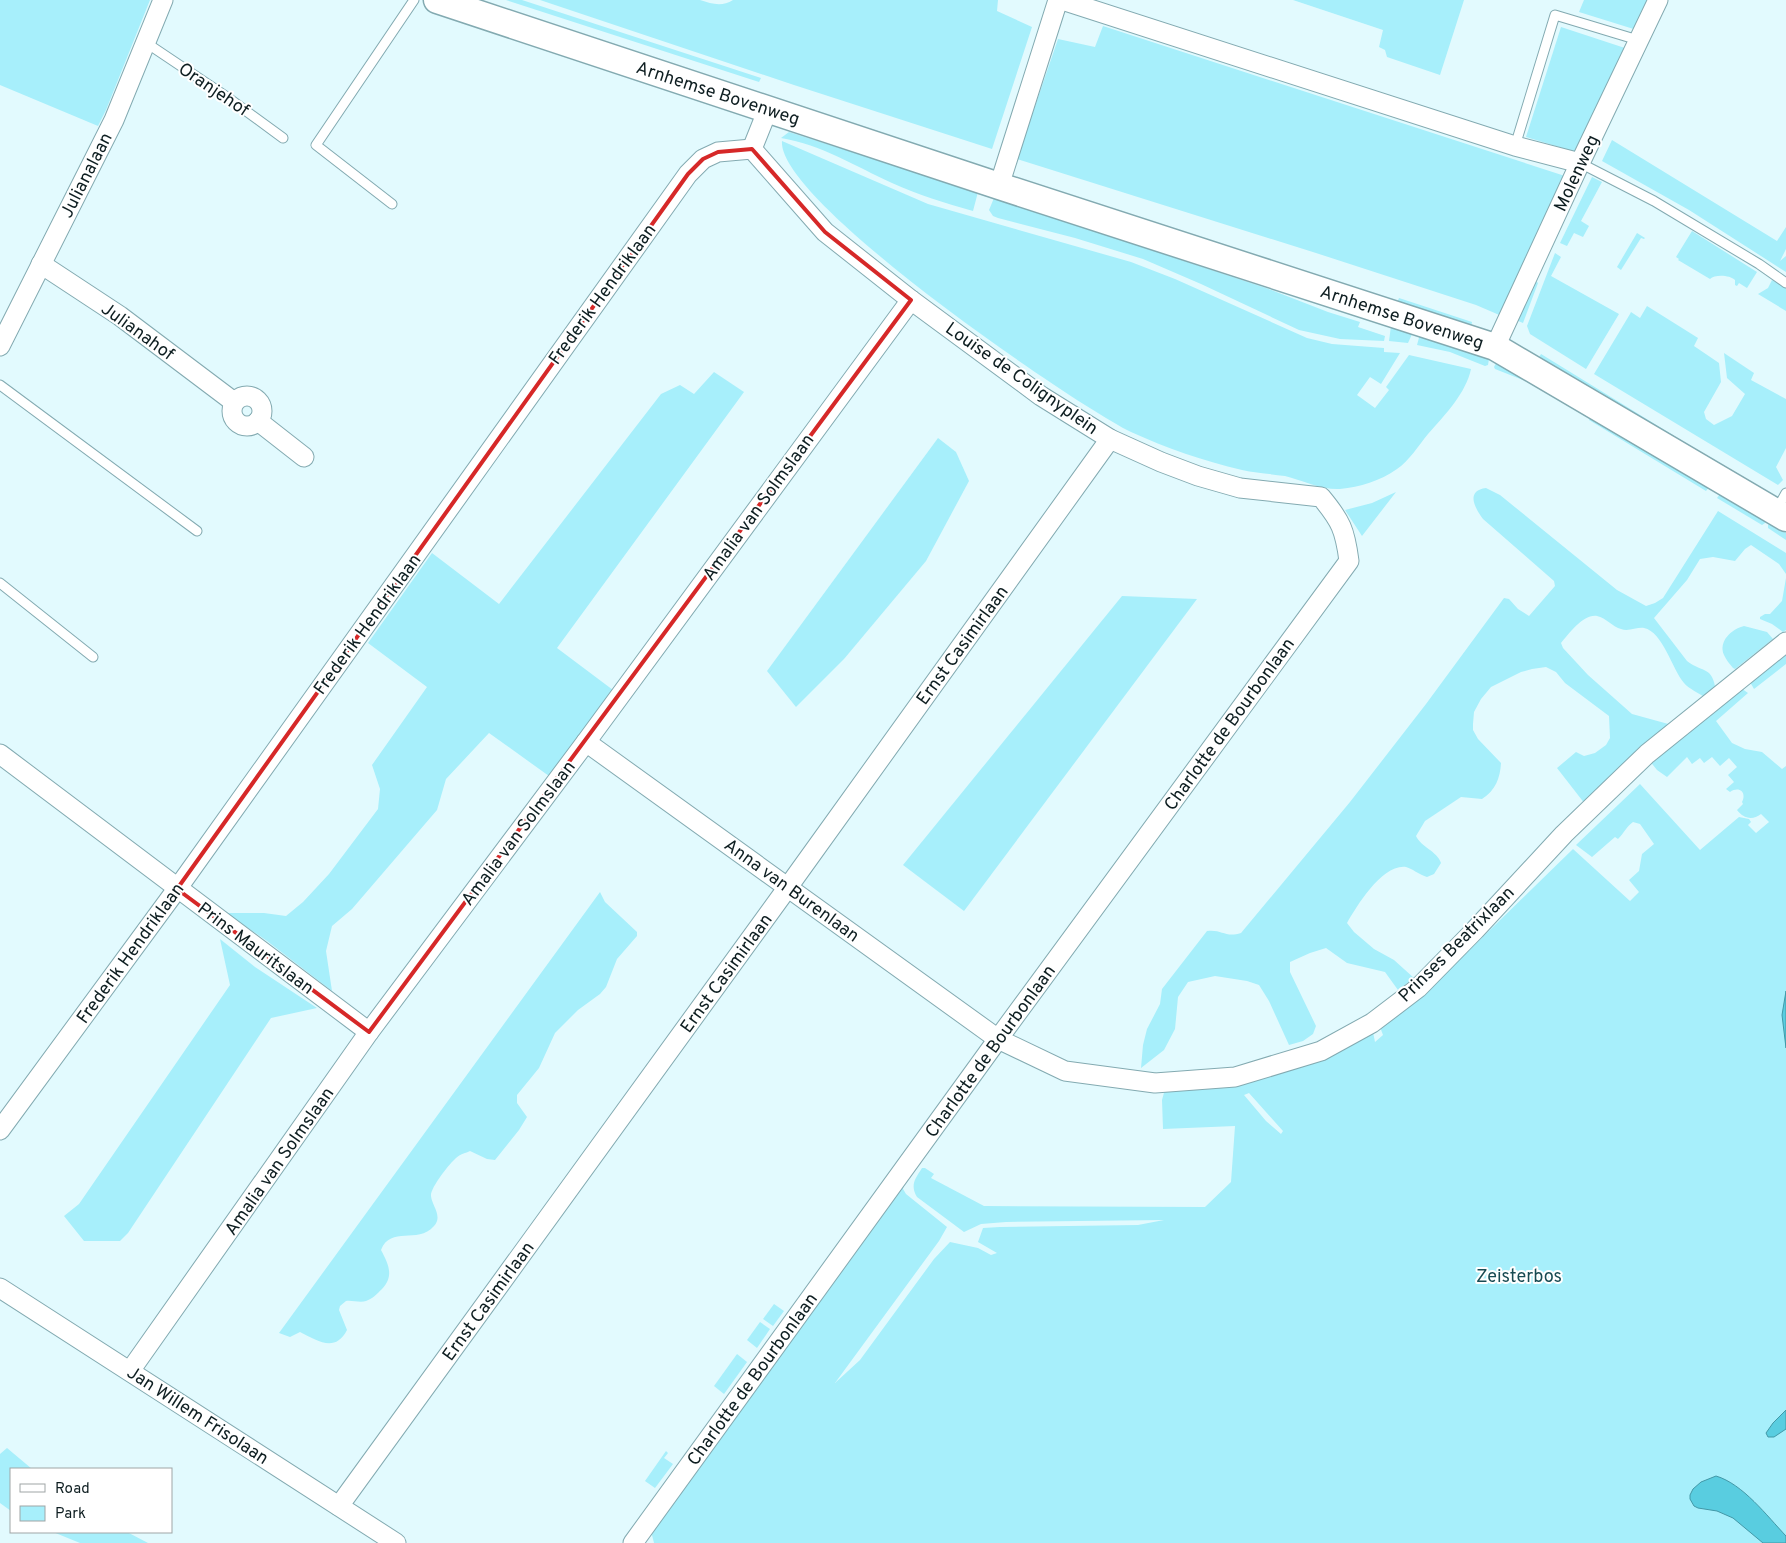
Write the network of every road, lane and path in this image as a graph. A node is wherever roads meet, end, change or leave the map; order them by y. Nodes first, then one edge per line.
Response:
1 (163, 0) edge
2 (414, 0) edge
3 (437, 0) edge
4 (1060, 0) edge
5 (1658, 0) edge
6 (1638, 40) junction
7 (145, 42) junction
8 (768, 109) junction
9 (283, 138) dead end
10 (1515, 146) junction
11 (752, 149) junction
12 (1580, 163) junction
13 (999, 186) junction
14 (392, 204) dead end
15 (40, 264) junction
16 (1786, 283) edge
17 (911, 300) junction
18 (0, 346) edge
19 (1495, 347) junction
20 (0, 385) edge
21 (1110, 439) junction
22 (304, 457) dead end
23 (1783, 508) edge
24 (197, 531) dead end
25 (1349, 561) joint
26 (0, 583) edge
27 (1786, 642) edge
28 (93, 657) dead end
29 (586, 742) junction
30 (0, 754) edge
31 (788, 887) junction
32 (177, 889) junction
33 (369, 1032) junction
34 (998, 1039) junction
35 (0, 1130) edge
36 (0, 1288) edge
37 (130, 1371) junction
38 (339, 1506) junction
39 (396, 1543) edge
40 (633, 1543) edge

1 - 7 street, Julianalaan
2 - 14 lane
3 - 8 main road, Arnhemse Bovenweg
4 - 10 street
4 - 13 street
5 - 6 street, Molenweg
6 - 10 lane
6 - 12 street, Molenweg
7 - 9 lane, Oranjehof
7 - 15 street, Julianalaan
8 - 11 street
8 - 13 main road, Arnhemse Bovenweg
10 - 12 street
11 - 17 street, Louise de Colignyplein
11 - 32 street, Frederik Hendriklaan
12 - 16 lane
12 - 19 street, Molenweg
13 - 19 main road, Arnhemse Bovenweg
15 - 18 street, Julianalaan
15 - 22 street, Julianahof
17 - 21 street, Louise de Colignyplein
17 - 29 street, Amalia van Solmslaan
19 - 23 main road, Arnhemse Bovenweg
20 - 24 lane
21 - 25 street, Louise de Colignyplein
21 - 31 street, Ernst Casimirlaan
25 - 34 street, Charlotte de Bourbonlaan
26 - 28 lane
27 - 34 street, Prinses Beatrixlaan
29 - 31 street, Anna van Burenlaan
29 - 33 street, Amalia van Solmslaan
30 - 32 street, Prins Mauritslaan
31 - 34 street, Anna van Burenlaan
31 - 38 street, Ernst Casimirlaan
32 - 33 street, Prins Mauritslaan
32 - 35 street, Frederik Hendriklaan
33 - 37 street, Amalia van Solmslaan
34 - 40 street, Charlotte de Bourbonlaan
36 - 37 street, Jan Willem Frisolaan
37 - 38 street, Jan Willem Frisolaan
38 - 39 street, Jan Willem Frisolaan

